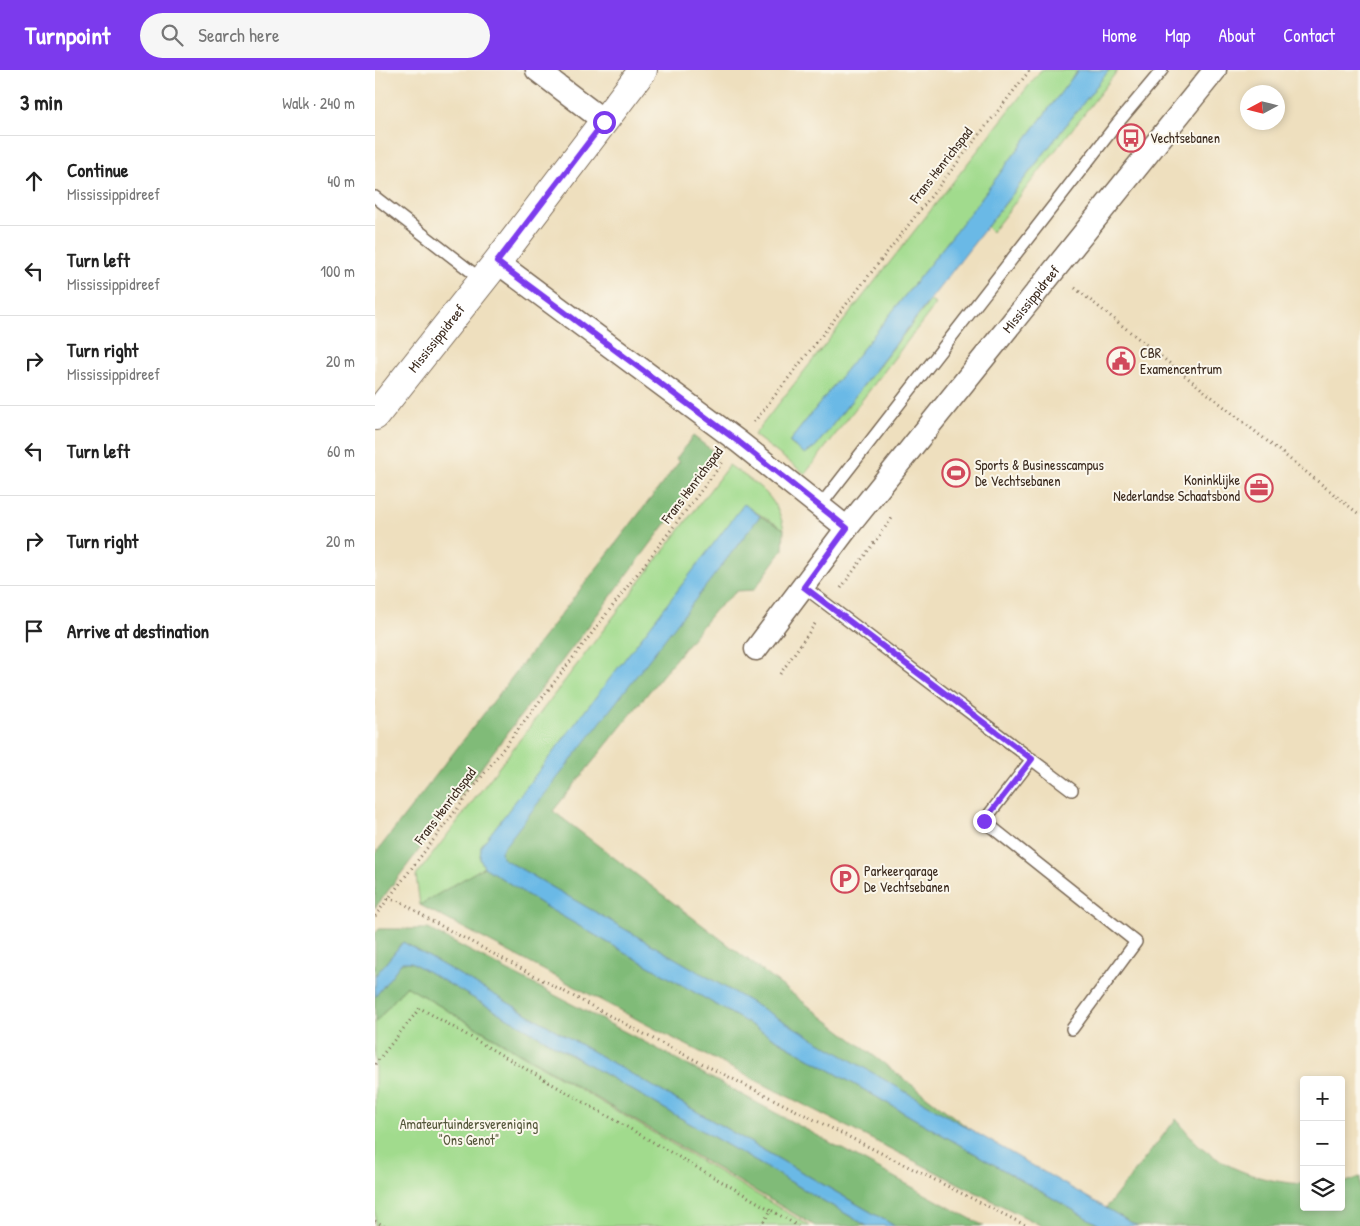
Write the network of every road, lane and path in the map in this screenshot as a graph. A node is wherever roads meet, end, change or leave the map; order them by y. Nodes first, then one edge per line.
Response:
1 (537, 70) edge
2 (643, 70) edge
3 (1030, 70) edge
4 (1162, 70) edge
5 (1215, 70) edge
6 (604, 122) junction
7 (375, 197) edge
8 (490, 271) junction
9 (1074, 287) dead end
10 (375, 416) edge
11 (739, 442) junction
12 (820, 506) junction
13 (1360, 515) edge
14 (894, 516) dead end
15 (847, 528) junction
16 (804, 587) junction
17 (829, 605) junction
18 (757, 649) dead end
19 (780, 674) dead end
20 (1032, 759) junction
21 (1072, 790) dead end
22 (388, 899) junction
23 (375, 916) edge
24 (1072, 1029) dead end
25 (375, 1064) edge
26 (771, 1210) junction
27 (375, 1221) edge
28 (384, 1226) edge
29 (761, 1226) edge
30 (798, 1226) edge
31 (1027, 1226) edge

1 - 6 street
2 - 6 street, Mississippidreef
3 - 11 path, Frans Henrichspad
4 - 12 lane
5 - 15 street, Mississippidreef
6 - 8 street, Mississippidreef
7 - 8 lane
8 - 10 street, Mississippidreef
8 - 11 street
9 - 13 path
11 - 12 street
11 - 22 path, Frans Henrichspad
12 - 15 street
14 - 17 path
15 - 16 street, Mississippidreef
16 - 17 lane
16 - 18 street, Mississippidreef
17 - 19 path
17 - 20 lane
20 - 21 lane
20 - 24 lane
22 - 23 path, Frans Henrichspad
22 - 31 path
25 - 26 path
26 - 29 path
26 - 30 path
27 - 28 path

